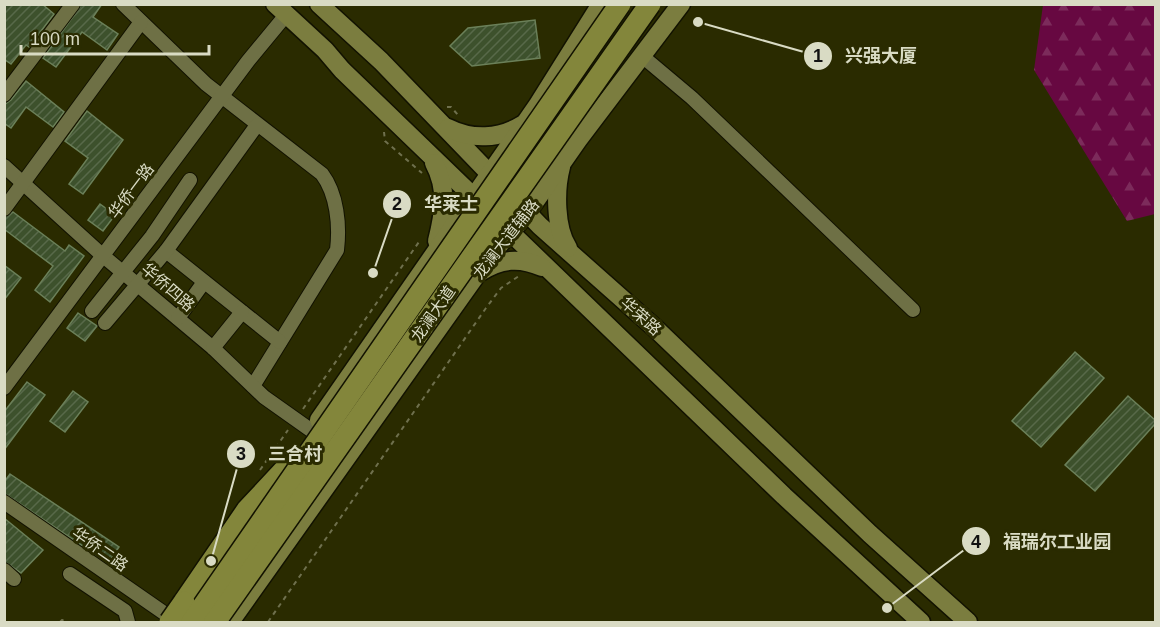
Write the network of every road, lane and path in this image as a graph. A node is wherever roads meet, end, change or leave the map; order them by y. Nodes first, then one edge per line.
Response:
1 (73, 4) edge
2 (123, 4) edge
3 (319, 4) edge
4 (601, 4) edge
5 (620, 4) edge
6 (650, 4) edge
7 (681, 4) edge
8 (281, 10) edge
9 (141, 21) junction
10 (642, 56) junction
11 (4, 95) edge
12 (222, 96) junction
13 (537, 106) junction
14 (526, 122) junction
15 (257, 125) junction
16 (443, 125) junction
17 (578, 140) junction
18 (385, 141) dead end
19 (430, 156) junction
20 (563, 162) junction
21 (4, 166) edge
22 (171, 166) junction
23 (489, 172) junction
24 (424, 175) dead end
25 (190, 180) junction
26 (24, 184) junction
27 (208, 193) junction
28 (472, 196) junction
29 (4, 209) edge
30 (527, 213) junction
31 (509, 232) junction
32 (432, 244) junction
33 (166, 251) junction
34 (102, 255) junction
35 (572, 255) junction
36 (547, 269) junction
37 (124, 272) junction
38 (479, 273) junction
39 (526, 275) dead end
40 (204, 282) junction
41 (138, 284) junction
42 (913, 310) dead end
43 (92, 311) dead end
44 (242, 312) junction
45 (178, 318) junction
46 (105, 322) dead end
47 (280, 342) junction
48 (213, 348) junction
49 (253, 386) junction
50 (4, 388) edge
51 (303, 409) dead end
52 (312, 431) junction
53 (288, 466) junction
54 (4, 502) edge
55 (70, 574) dead end
56 (202, 621) edge
57 (60, 622) edge
58 (66, 622) edge
59 (128, 622) edge
60 (170, 622) edge
61 (177, 622) edge
62 (230, 622) edge
63 (268, 622) edge
64 (921, 622) edge
65 (968, 622) edge

1 - 11 street
2 - 9 street
3 - 16 main road, 华荣路
4 - 13 main road
5 - 56 highway, 龙澜大道, bridge
6 - 56 highway, 龙澜大道, bridge
7 - 10 main road, 龙澜大道辅路
8 - 12 street, 华侨一路
8 - 19 main road, 华荣路
9 - 12 street
9 - 26 street
10 - 17 main road, 龙澜大道辅路
10 - 42 street
12 - 15 street
12 - 22 street, 华侨一路
13 - 14 main road
13 - 17 main road
14 - 16 main road
14 - 23 main road
15 - 27 street
15 - 47 street
16 - 23 main road, 华荣路
17 - 20 main road, 龙澜大道辅路
18 - 24 path
19 - 28 main road, 华荣路
19 - 32 main road
20 - 30 main road, 龙澜大道辅路
20 - 35 main road
21 - 26 street, 华侨四路
22 - 25 street
22 - 34 street, 华侨一路
23 - 28 main road
23 - 30 main road, 华荣路
25 - 27 street
25 - 37 street
26 - 29 street
26 - 34 street, 华侨四路
27 - 33 street
28 - 31 main road, 华荣路
28 - 32 main road
30 - 31 main road, 龙澜大道辅路
30 - 35 main road, 华荣路
31 - 36 main road, 华荣路
31 - 38 main road, 龙澜大道辅路
32 - 38 main road
32 - 51 path
32 - 52 main road
33 - 40 street
33 - 41 street
34 - 37 street, 华侨四路
34 - 50 street, 华侨一路
35 - 65 main road, 华荣路
36 - 38 main road
36 - 64 main road, 华荣路
37 - 41 street, 华侨四路
37 - 43 street
38 - 62 main road, 龙澜大道辅路
39 - 63 path
40 - 44 street
40 - 45 street
41 - 45 street, 华侨四路
41 - 46 street
44 - 47 street
44 - 48 street
45 - 48 street, 华侨四路
47 - 49 street
48 - 49 street, 华侨四路
49 - 52 street, 华侨四路
52 - 53 main road
53 - 56 main road
53 - 60 highway, bridge
54 - 61 street, 华侨二路
55 - 59 street
57 - 58 path

